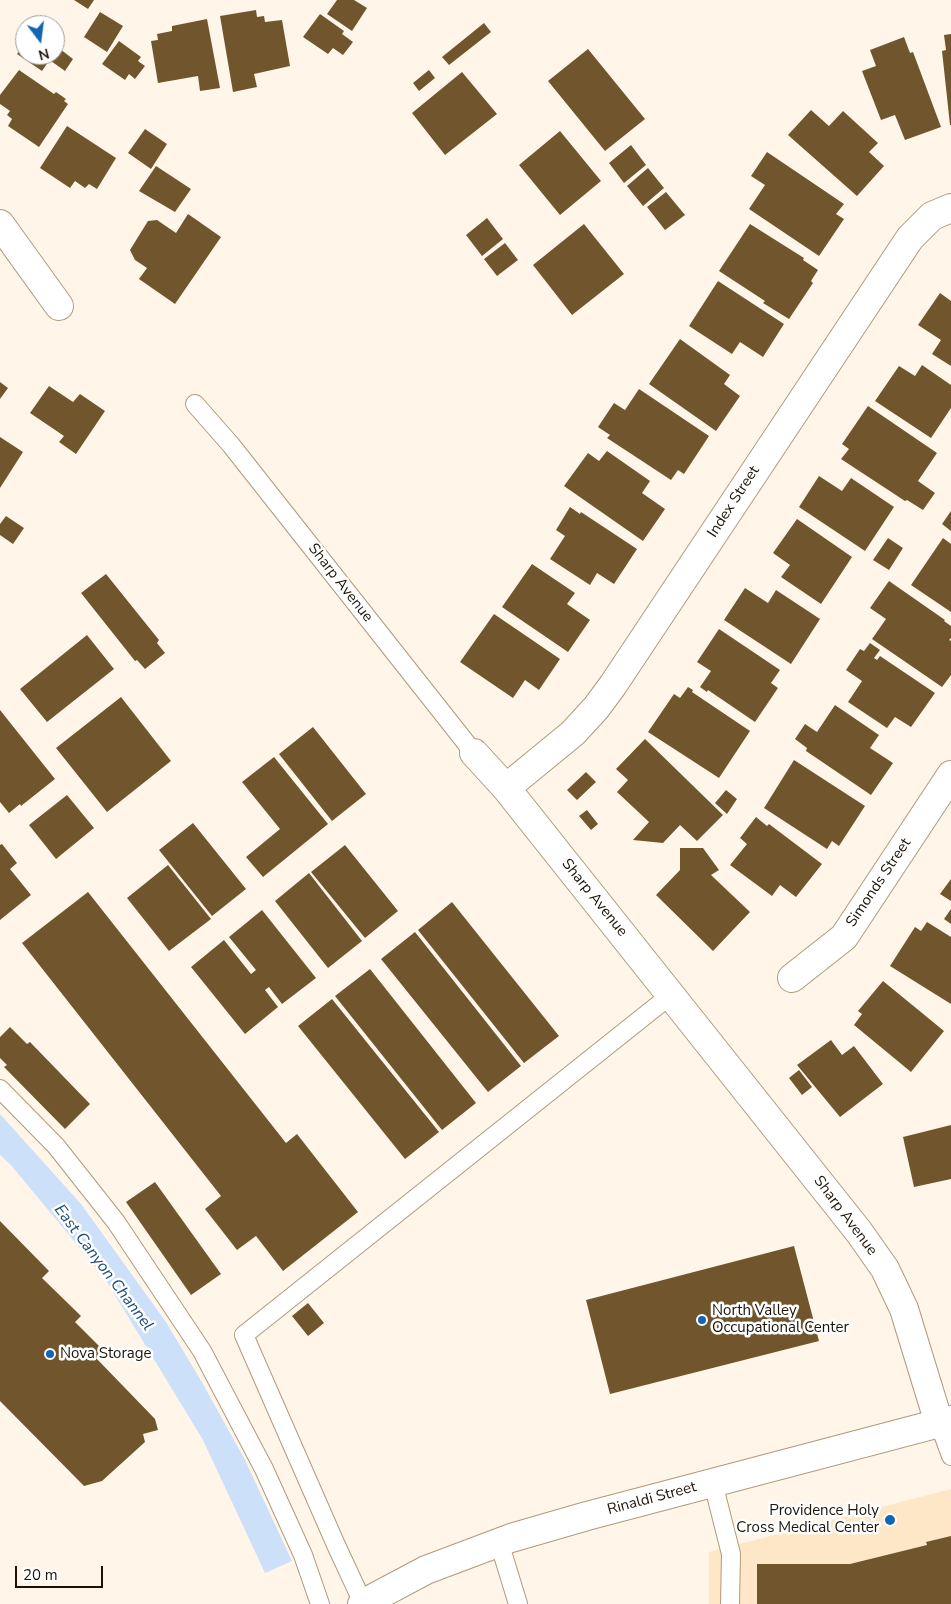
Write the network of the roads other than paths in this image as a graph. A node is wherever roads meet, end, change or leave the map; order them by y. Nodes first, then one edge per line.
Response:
1 (951, 208) edge
2 (0, 224) edge
3 (59, 306) dead end
4 (195, 404) dead end
5 (474, 753) joint
6 (951, 775) edge
7 (506, 788) junction
8 (792, 978) dead end
9 (672, 994) junction
10 (0, 1089) edge
11 (945, 1421) edge
12 (951, 1456) edge
13 (713, 1483) junction
14 (499, 1542) junction
15 (320, 1604) edge
16 (363, 1604) edge
17 (518, 1604) edge
18 (730, 1604) edge

1 - 7 street, Index Street
2 - 3 street
4 - 5 lane, Sharp Avenue
5 - 7 street, Sharp Avenue
6 - 8 street, Simonds Street
7 - 9 street, Sharp Avenue
9 - 11 street, Sharp Avenue
9 - 16 lane
10 - 15 lane
11 - 12 lane
11 - 13 street, Rinaldi Street
13 - 14 street, Rinaldi Street
13 - 18 lane
14 - 16 street, Rinaldi Street
14 - 17 lane

